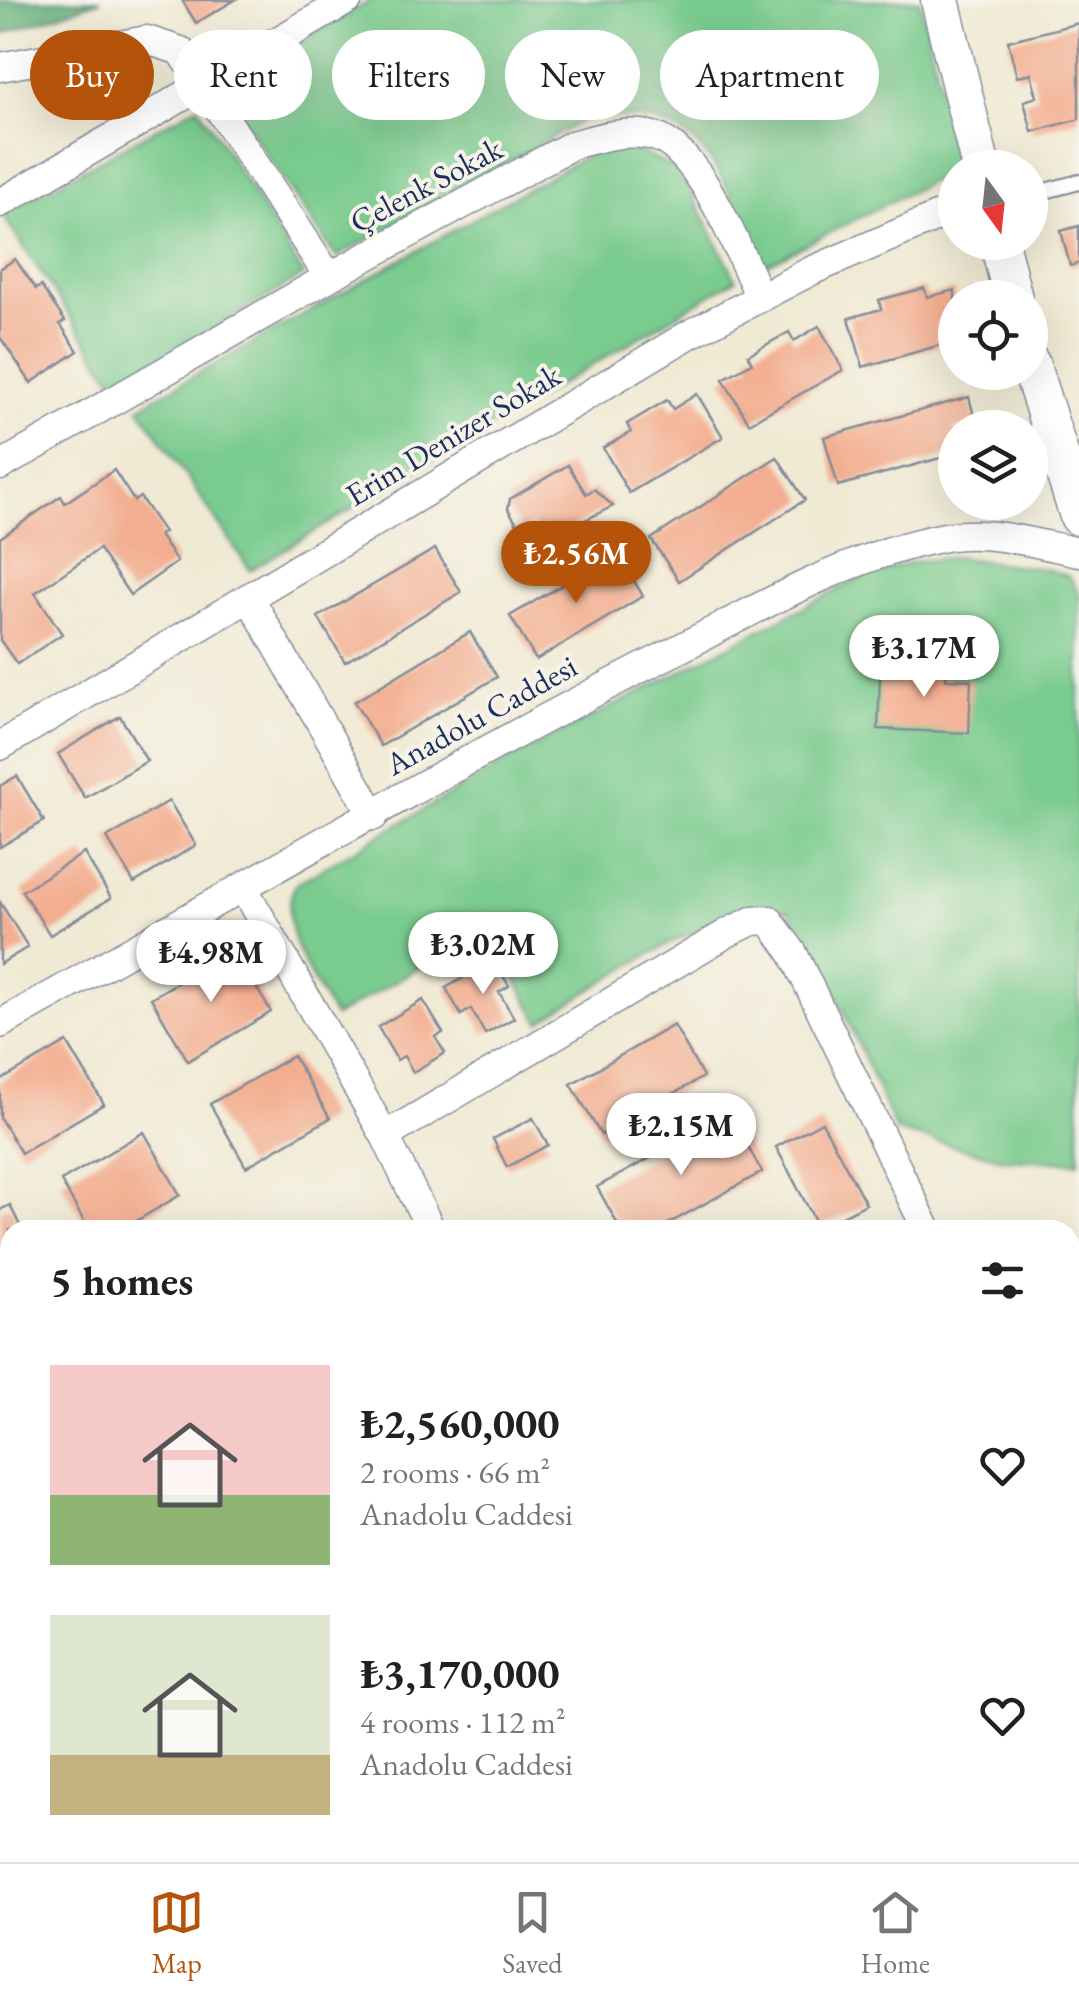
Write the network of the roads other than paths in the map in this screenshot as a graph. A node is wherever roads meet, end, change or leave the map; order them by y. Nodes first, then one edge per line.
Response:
1 (348, 0) edge
2 (940, 0) edge
3 (297, 30) edge
4 (174, 49) edge
5 (0, 67) edge
6 (174, 102) edge
7 (227, 120) edge
8 (976, 150) edge
9 (1079, 182) edge
10 (1048, 190) edge
11 (0, 204) edge
12 (938, 217) edge
13 (330, 277) junction
14 (760, 297) junction
15 (1039, 390) edge
16 (0, 466) edge
17 (1079, 516) edge
18 (1079, 552) edge
19 (250, 597) junction
20 (0, 746) edge
21 (374, 816) junction
22 (244, 889) junction
23 (0, 1024) edge
24 (385, 1136) junction
25 (426, 1220) edge
26 (922, 1220) edge

1 - 3 street
2 - 8 street
4 - 5 street, Çelenk Sokak
6 - 11 street
7 - 13 street, Çelenk Sokak
9 - 10 lane
12 - 14 street, Erim Denizer Sokak
13 - 14 street, Çelenk Sokak
13 - 16 street, Çelenk Sokak
14 - 19 street, Erim Denizer Sokak
15 - 17 street
18 - 21 street, Anadolu Caddesi
19 - 20 street, Erim Denizer Sokak
19 - 21 street
21 - 22 street, Anadolu Caddesi
22 - 23 street, Anadolu Caddesi
22 - 24 street
24 - 25 street
24 - 26 street

